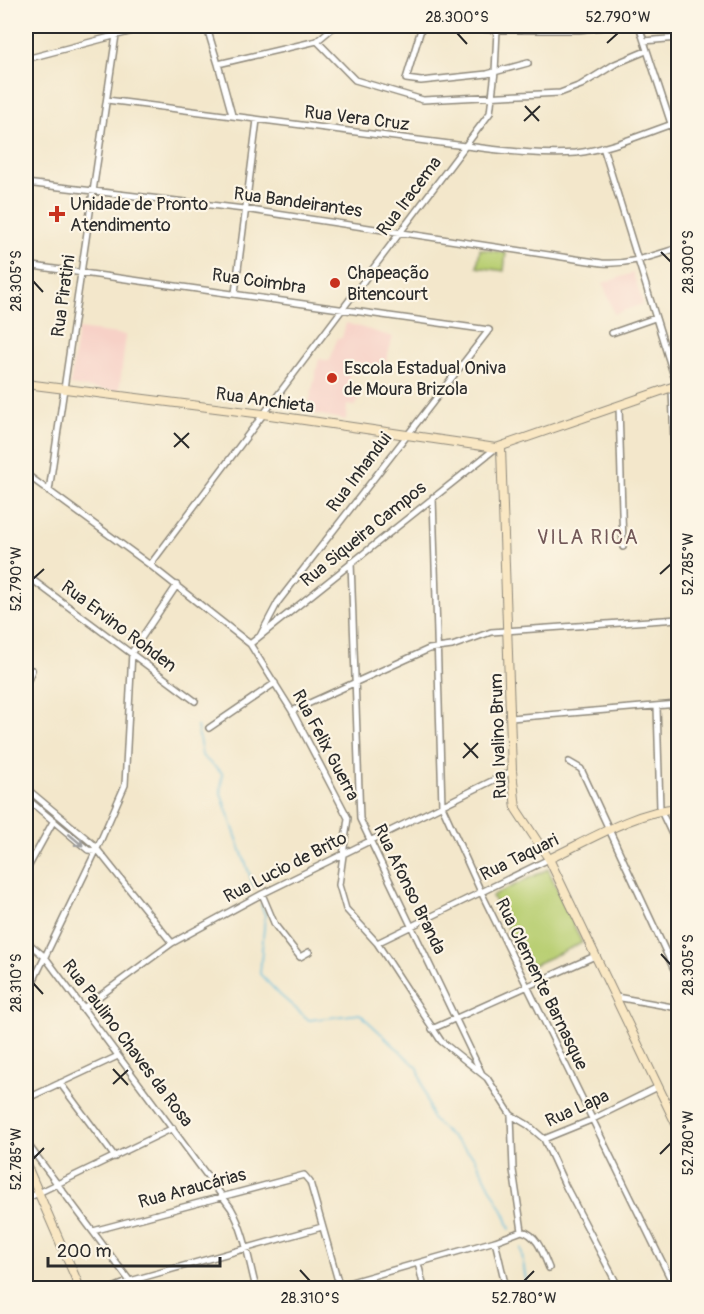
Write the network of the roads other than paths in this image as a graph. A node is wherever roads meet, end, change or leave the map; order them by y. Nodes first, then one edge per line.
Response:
1 (152, 26) edge
2 (204, 26) edge
3 (335, 26) edge
4 (422, 26) edge
5 (438, 26) edge
6 (453, 26) edge
7 (610, 26) edge
8 (639, 26) edge
9 (576, 28) edge
10 (497, 30) junction
11 (116, 35) junction
12 (678, 38) edge
13 (317, 41) junction
14 (644, 41) junction
15 (646, 51) junction
16 (26, 59) edge
17 (528, 63) dead end
18 (219, 64) junction
19 (495, 72) junction
20 (492, 97) junction
21 (107, 100) junction
22 (232, 115) junction
23 (256, 120) junction
24 (675, 123) edge
25 (678, 145) edge
26 (465, 146) junction
27 (603, 147) junction
28 (26, 183) edge
29 (93, 191) junction
30 (244, 210) junction
31 (401, 232) junction
32 (678, 248) edge
33 (637, 261) junction
34 (26, 265) edge
35 (81, 272) junction
36 (235, 293) junction
37 (343, 308) junction
38 (655, 318) junction
39 (489, 330) joint
40 (612, 333) dead end
41 (26, 384) edge
42 (676, 386) edge
43 (65, 390) junction
44 (619, 406) junction
45 (263, 414) junction
46 (405, 436) junction
47 (499, 448) junction
48 (26, 474) edge
49 (49, 491) junction
50 (433, 497) junction
51 (623, 547) dead end
52 (351, 562) junction
53 (678, 563) edge
54 (150, 565) junction
55 (26, 575) edge
56 (177, 585) junction
57 (678, 619) edge
58 (509, 631) junction
59 (260, 636) junction
60 (250, 644) junction
61 (437, 648) junction
62 (132, 652) junction
63 (32, 670) dead end
64 (275, 683) junction
65 (354, 683) junction
66 (26, 685) edge
67 (195, 701) dead end
68 (678, 704) edge
69 (657, 706) junction
70 (292, 711) junction
71 (511, 718) junction
72 (208, 728) dead end
73 (569, 762) dead end
74 (512, 771) junction
75 (26, 788) edge
76 (26, 798) edge
77 (442, 806) junction
78 (678, 808) edge
79 (660, 809) junction
80 (57, 814) junction
81 (53, 821) junction
82 (608, 831) junction
83 (369, 840) junction
84 (678, 847) edge
85 (96, 851) junction
86 (342, 855) junction
87 (549, 859) junction
88 (26, 871) edge
89 (481, 892) junction
90 (262, 894) junction
91 (412, 925) junction
92 (26, 941) edge
93 (172, 943) junction
94 (377, 943) junction
95 (309, 952) dead end
96 (595, 956) junction
97 (45, 957) junction
98 (678, 978) edge
99 (527, 987) junction
100 (26, 996) edge
101 (616, 997) junction
102 (678, 1008) edge
103 (82, 1009) junction
104 (455, 1019) junction
105 (432, 1029) junction
106 (118, 1056) junction
107 (482, 1074) junction
108 (60, 1083) junction
109 (658, 1087) junction
110 (26, 1098) edge
111 (674, 1110) edge
112 (511, 1115) junction
113 (591, 1119) junction
114 (173, 1128) junction
115 (678, 1128) edge
116 (544, 1139) junction
117 (26, 1142) edge
118 (115, 1157) junction
119 (26, 1164) edge
120 (57, 1185) junction
121 (38, 1194) junction
122 (221, 1196) junction
123 (26, 1199) edge
124 (322, 1227) junction
125 (93, 1231) junction
126 (522, 1231) junction
127 (495, 1241) junction
128 (246, 1248) junction
129 (418, 1263) junction
130 (549, 1268) dead end
131 (130, 1281) junction
132 (340, 1287) edge
133 (80, 1288) edge
134 (113, 1288) edge
135 (135, 1288) edge
136 (256, 1288) edge
137 (330, 1288) edge
138 (424, 1288) edge
139 (507, 1288) edge
140 (619, 1288) edge
141 (675, 1288) edge

1 - 11 street
2 - 18 street
3 - 13 street
4 - 19 street
5 - 6 street
6 - 10 street
7 - 9 street
8 - 14 street
9 - 10 street
10 - 19 street, Rua Iracema
11 - 16 street
11 - 21 street, Rua Piratini
12 - 14 street
13 - 18 street
13 - 20 street
14 - 15 street
15 - 20 street
15 - 24 street
17 - 19 street
18 - 22 street
19 - 20 street, Rua Iracema
20 - 26 street, Rua Iracema
21 - 22 street, Rua Vera Cruz
21 - 29 street, Rua Piratini
22 - 23 street, Rua Vera Cruz
23 - 26 street, Rua Vera Cruz
23 - 30 street
24 - 25 street
24 - 27 street, Rua Vera Cruz
26 - 27 street, Rua Vera Cruz
26 - 31 street, Rua Iracema
27 - 33 street
28 - 29 street, Rua Bandeirantes
29 - 30 street, Rua Bandeirantes
29 - 35 street, Rua Piratini
30 - 31 street, Rua Bandeirantes
30 - 36 street
31 - 33 street, Rua Bandeirantes
31 - 37 street, Rua Iracema
32 - 33 street, Rua Bandeirantes
33 - 38 street
34 - 35 street, Rua Coimbra
35 - 36 street, Rua Coimbra
35 - 43 street, Rua Piratini
36 - 37 street, Rua Coimbra
37 - 39 street, Rua Coimbra
37 - 45 street, Rua Iracema
38 - 40 street
38 - 42 street
39 - 46 street, Rua Inhandui
41 - 43 street, Rua Anchieta
42 - 44 street, Rua Siqueira Campos
42 - 53 street
43 - 45 street, Rua Anchieta
43 - 49 street, Rua Piratini
44 - 47 street, Rua Siqueira Campos
44 - 51 street
45 - 46 street, Rua Anchieta
45 - 54 street, Rua Iracema
46 - 47 street, Rua Anchieta
46 - 59 street, Rua Inhandui
47 - 50 street, Rua Siqueira Campos
47 - 58 street, Rua Ivalino Brum
48 - 49 street, Rua Felix Guerra
49 - 54 street, Rua Felix Guerra
50 - 52 street, Rua Siqueira Campos
50 - 61 street, Rua Clemente Barnasque
52 - 59 street, Rua Siqueira Campos
52 - 65 street, Rua Afonso Branda
54 - 56 street, Rua Felix Guerra
55 - 62 street, Rua Ervino Rohden
56 - 60 street, Rua Felix Guerra
56 - 62 street
57 - 58 street
58 - 61 street
58 - 71 street, Rua Ivalino Brum
59 - 60 street, Rua Siqueira Campos
60 - 64 street, Rua Felix Guerra
61 - 65 street
61 - 77 street, Rua Clemente Barnasque
62 - 67 street, Rua Ervino Rohden
62 - 85 street
63 - 66 street
64 - 70 street, Rua Felix Guerra
64 - 72 street
65 - 70 street
65 - 83 street, Rua Afonso Branda
68 - 69 street
69 - 71 street
69 - 79 street
70 - 86 street, Rua Felix Guerra
71 - 74 street, Rua Ivalino Brum
73 - 82 street
74 - 77 street, Rua Lucio de Brito
74 - 87 street, Rua Ivalino Brum
75 - 80 street
76 - 81 street
77 - 83 street, Rua Lucio de Brito
77 - 89 street, Rua Clemente Barnasque
78 - 79 street, Rua Taquari
79 - 82 street, Rua Taquari
79 - 84 street
80 - 81 street
80 - 85 street
81 -> 85 street
81 - 88 street
82 - 87 street, Rua Taquari
82 - 98 street
83 - 86 street, Rua Lucio de Brito
83 - 91 street, Rua Afonso Branda
85 - 93 street
85 - 97 street
86 - 90 street, Rua Lucio de Brito
86 - 94 street, Rua Felix Guerra
87 - 89 street, Rua Taquari
87 - 96 street, Rua Ivalino Brum
89 - 91 street, Rua Taquari
89 - 99 street, Rua Clemente Barnasque
90 - 93 street, Rua Lucio de Brito
90 - 95 street
91 - 94 street, Rua Taquari
91 - 104 street, Rua Afonso Branda
92 - 97 street, Rua Paulino Chaves da Rosa
93 - 103 street, Rua Lucio de Brito
94 - 105 street, Rua Felix Guerra
96 - 99 street
96 - 101 street, Rua Ivalino Brum
97 - 100 street
97 - 103 street, Rua Paulino Chaves da Rosa
99 - 104 street
99 - 113 street, Rua Clemente Barnasque
101 - 102 street
101 - 109 street, Rua Ivalino Brum
103 - 106 street, Rua Paulino Chaves da Rosa
104 - 105 street
104 - 107 street, Rua Afonso Branda
105 - 107 street, Rua Felix Guerra
106 - 108 street
106 - 114 street, Rua Paulino Chaves da Rosa
107 - 112 street, Rua Felix Guerra
108 - 110 street
108 - 118 street
109 - 111 street, Rua Ivalino Brum
109 - 113 street, Rua Lapa
111 - 115 street, Rua Ivalino Brum
112 - 116 street, Rua Lapa
112 - 126 street, Rua Felix Guerra
113 - 116 street, Rua Lapa
113 - 141 street, Rua Clemente Barnasque
114 - 118 street
114 - 122 street, Rua Paulino Chaves da Rosa
116 - 140 street
117 - 120 street
118 - 120 street
119 - 121 street
120 - 121 street
120 - 125 street
121 - 123 street
121 - 133 street
122 - 124 street, Rua Araucárias
122 - 125 street, Rua Araucárias
122 - 128 street, Rua Paulino Chaves da Rosa
124 - 128 street
124 - 132 street
125 - 131 street
126 - 127 street
126 - 130 street
127 - 129 street
127 - 139 street
128 - 131 street
128 - 136 street, Rua Paulino Chaves da Rosa
129 - 132 street
129 - 138 street
131 - 134 street
131 - 135 street
132 - 137 street

